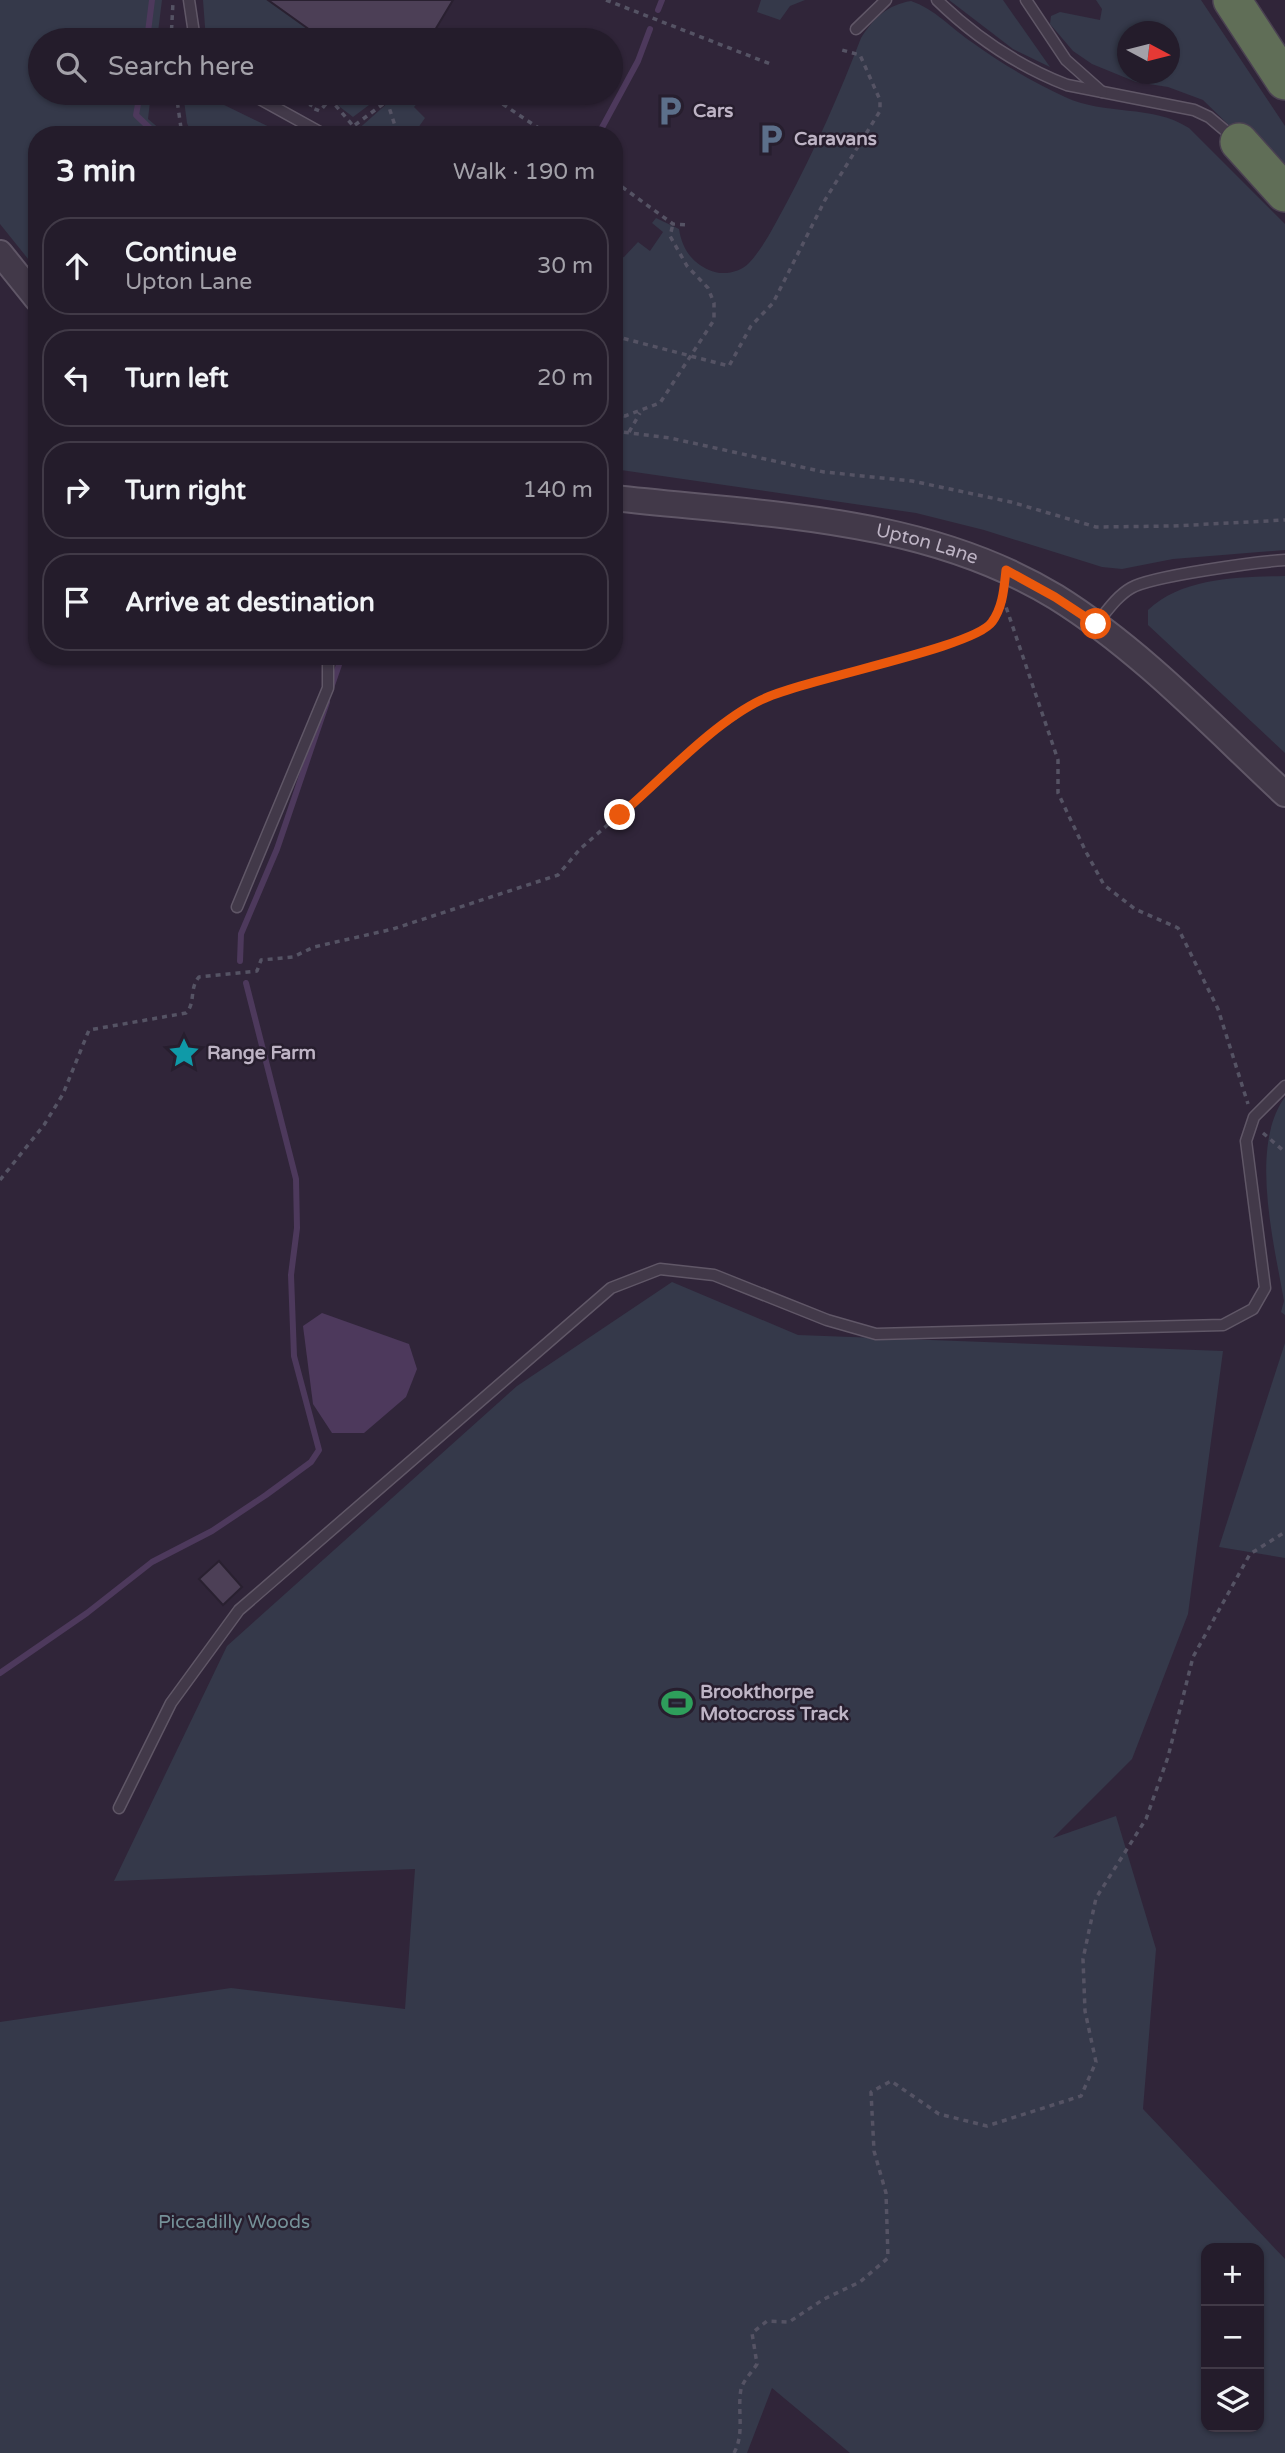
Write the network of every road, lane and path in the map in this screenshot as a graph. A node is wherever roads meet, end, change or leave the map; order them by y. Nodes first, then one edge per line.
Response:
1 (173, 0) edge
2 (189, 0) edge
3 (606, 0) edge
4 (886, 0) edge
5 (937, 0) edge
6 (1026, 0) edge
7 (1232, 0) edge
8 (172, 28) edge
9 (193, 28) edge
10 (856, 29) dead end
11 (842, 50) dead end
12 (773, 65) dead end
13 (1285, 81) edge
14 (1103, 92) junction
15 (178, 105) edge
16 (271, 105) edge
17 (311, 105) edge
18 (325, 105) edge
19 (336, 105) edge
20 (382, 105) edge
21 (388, 105) edge
22 (504, 105) edge
23 (181, 126) edge
24 (309, 126) edge
25 (355, 126) joint
26 (395, 126) edge
27 (536, 126) edge
28 (1239, 142) joint
29 (623, 188) edge
30 (1285, 193) edge
31 (673, 224) junction
32 (689, 225) dead end
33 (0, 253) edge
34 (28, 288) edge
35 (623, 339) edge
36 (691, 358) junction
37 (641, 412) junction
38 (623, 416) edge
39 (623, 432) edge
40 (629, 432) junction
41 (623, 499) edge
42 (1285, 520) edge
43 (1285, 560) edge
44 (1006, 570) junction
45 (1003, 598) junction
46 (1096, 624) junction
47 (328, 665) edge
48 (1285, 794) edge
49 (237, 907) dead end
50 (1285, 1086) edge
51 (1254, 1117) junction
52 (1285, 1152) edge
53 (0, 1180) edge
54 (1285, 1532) edge
55 (119, 1808) dead end
56 (734, 2453) edge

1 - 8 path
2 - 9 lane
3 - 12 path
4 - 10 lane
5 - 14 lane
6 - 14 lane
7 - 13 highway
11 - 36 path
14 - 28 lane
15 - 23 path
16 - 24 lane
17 - 18 path
19 - 25 path
20 - 25 path
21 - 26 path
22 - 27 path
28 - 30 highway
29 - 31 path
31 - 32 path
31 - 36 path
33 - 34 street
35 - 36 path
36 - 37 path
37 - 38 path
37 - 40 path
39 - 40 path
40 - 42 path
41 - 44 street, Upton Lane
43 - 46 lane
44 - 45 path
44 - 46 street, Upton Lane
45 - 51 path
45 - 53 path
46 - 48 street, Upton Lane
47 - 49 lane
50 - 51 lane
51 - 52 path
51 - 55 lane
54 - 56 path

